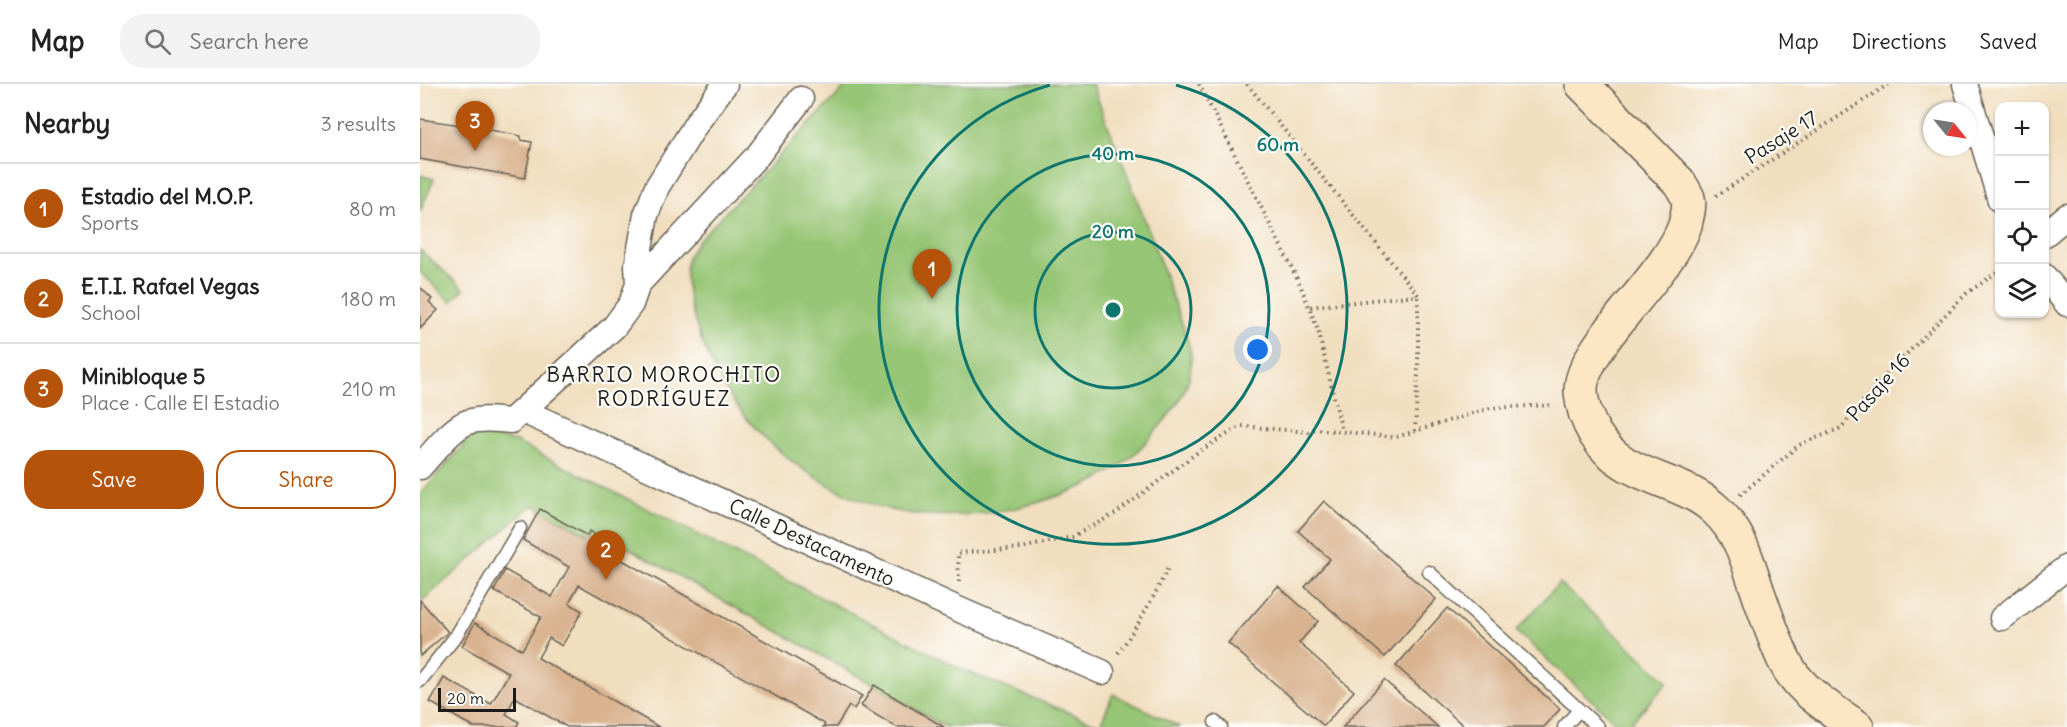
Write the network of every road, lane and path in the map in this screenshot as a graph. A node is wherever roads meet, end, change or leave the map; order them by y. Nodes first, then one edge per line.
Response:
1 (725, 84) edge
2 (1199, 84) edge
3 (1247, 84) edge
4 (1582, 84) edge
5 (1889, 84) edge
6 (1965, 84) edge
7 (801, 99) dead end
8 (1995, 183) edge
9 (1688, 213) junction
10 (2067, 216) edge
11 (2049, 231) edge
12 (1995, 274) edge
13 (2049, 282) edge
14 (638, 284) junction
15 (1419, 295) junction
16 (2067, 304) edge
17 (1309, 308) junction
18 (1584, 404) junction
19 (517, 416) junction
20 (1342, 431) junction
21 (1415, 431) junction
22 (420, 467) edge
23 (1719, 513) junction
24 (520, 528) dead end
25 (2067, 567) edge
26 (1168, 568) dead end
27 (1429, 572) dead end
28 (960, 610) junction
29 (2002, 618) dead end
30 (1102, 672) joint
31 (420, 681) edge
32 (1579, 710) junction
33 (1564, 727) edge
34 (1598, 727) edge
35 (1857, 727) edge

1 - 14 street
2 - 17 path
3 - 15 path
4 - 9 main road
5 - 9 path, Pasaje 17
6 - 8 street
7 - 14 street
9 - 18 main road
10 - 11 street
12 - 23 path, Pasaje 16
13 - 16 street
14 - 19 street
15 - 17 path
15 - 21 path
17 - 20 path
18 - 21 path
18 - 23 main road
19 - 22 street
19 - 28 street, Calle Destacamento
20 - 21 path
20 - 28 path
23 - 35 main road
24 - 31 lane
25 - 29 street
26 - 30 path
27 - 32 lane
28 - 30 street, Calle Destacamento
32 - 33 lane
32 - 34 lane

